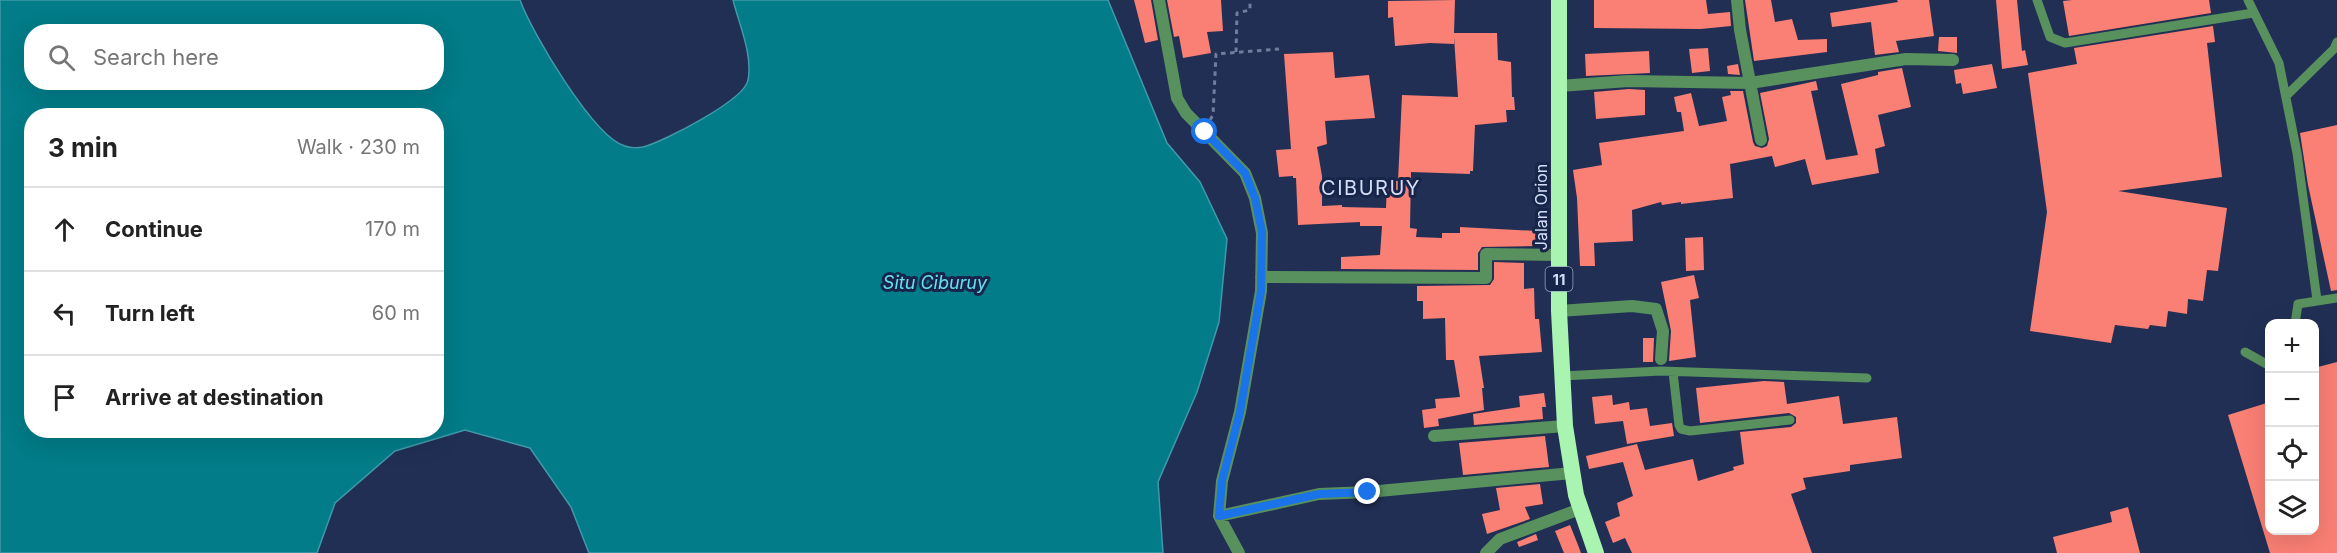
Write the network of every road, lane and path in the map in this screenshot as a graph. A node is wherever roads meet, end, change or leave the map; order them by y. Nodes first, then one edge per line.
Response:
1 (1159, 0) edge
2 (1250, 0) edge
3 (1559, 0) edge
4 (1737, 0) edge
5 (2037, 0) edge
6 (2247, 0) edge
7 (2253, 13) junction
8 (2337, 42) edge
9 (1279, 49) dead end
10 (1236, 52) junction
11 (1953, 60) dead end
12 (1750, 84) junction
13 (1559, 86) junction
14 (2286, 96) junction
15 (1205, 132) junction
16 (1761, 140) dead end
17 (1559, 255) junction
18 (1261, 277) junction
19 (2337, 298) edge
20 (2317, 300) junction
21 (1559, 311) junction
22 (2296, 319) edge
23 (2245, 352) dead end
24 (1661, 358) dead end
25 (2265, 363) edge
26 (1673, 372) junction
27 (1562, 376) junction
28 (1867, 378) dead end
29 (1790, 420) dead end
30 (1565, 426) junction
31 (1434, 436) dead end
32 (1572, 473) junction
33 (1580, 509) junction
34 (1219, 516) junction
35 (1239, 553) edge
36 (1486, 553) edge
37 (1596, 553) edge

1 - 15 street
2 - 10 path
3 - 13 highway, Jalan Orion / 11
4 - 12 street
5 - 7 lane
6 - 7 lane
7 - 14 lane
8 - 14 lane
9 - 10 path
10 - 15 path
11 - 12 street
12 - 13 street
12 - 16 street
13 - 17 highway, Jalan Orion / 11
14 - 20 lane
15 - 18 street
17 - 18 street
17 - 21 highway, Jalan Orion / 11
18 - 34 street
19 - 20 lane
20 - 22 lane
21 - 24 street
21 - 27 highway, Jalan Orion / 11
23 - 25 lane
26 - 27 lane
26 - 28 lane
26 - 29 lane
27 - 30 highway, Jalan Orion / 11
30 - 31 street
30 - 32 highway, Jalan Orion / 11
32 - 33 highway, Jalan Orion / 11
32 - 34 street
33 - 36 street
33 - 37 highway, Jalan Orion / 11
34 - 35 street

